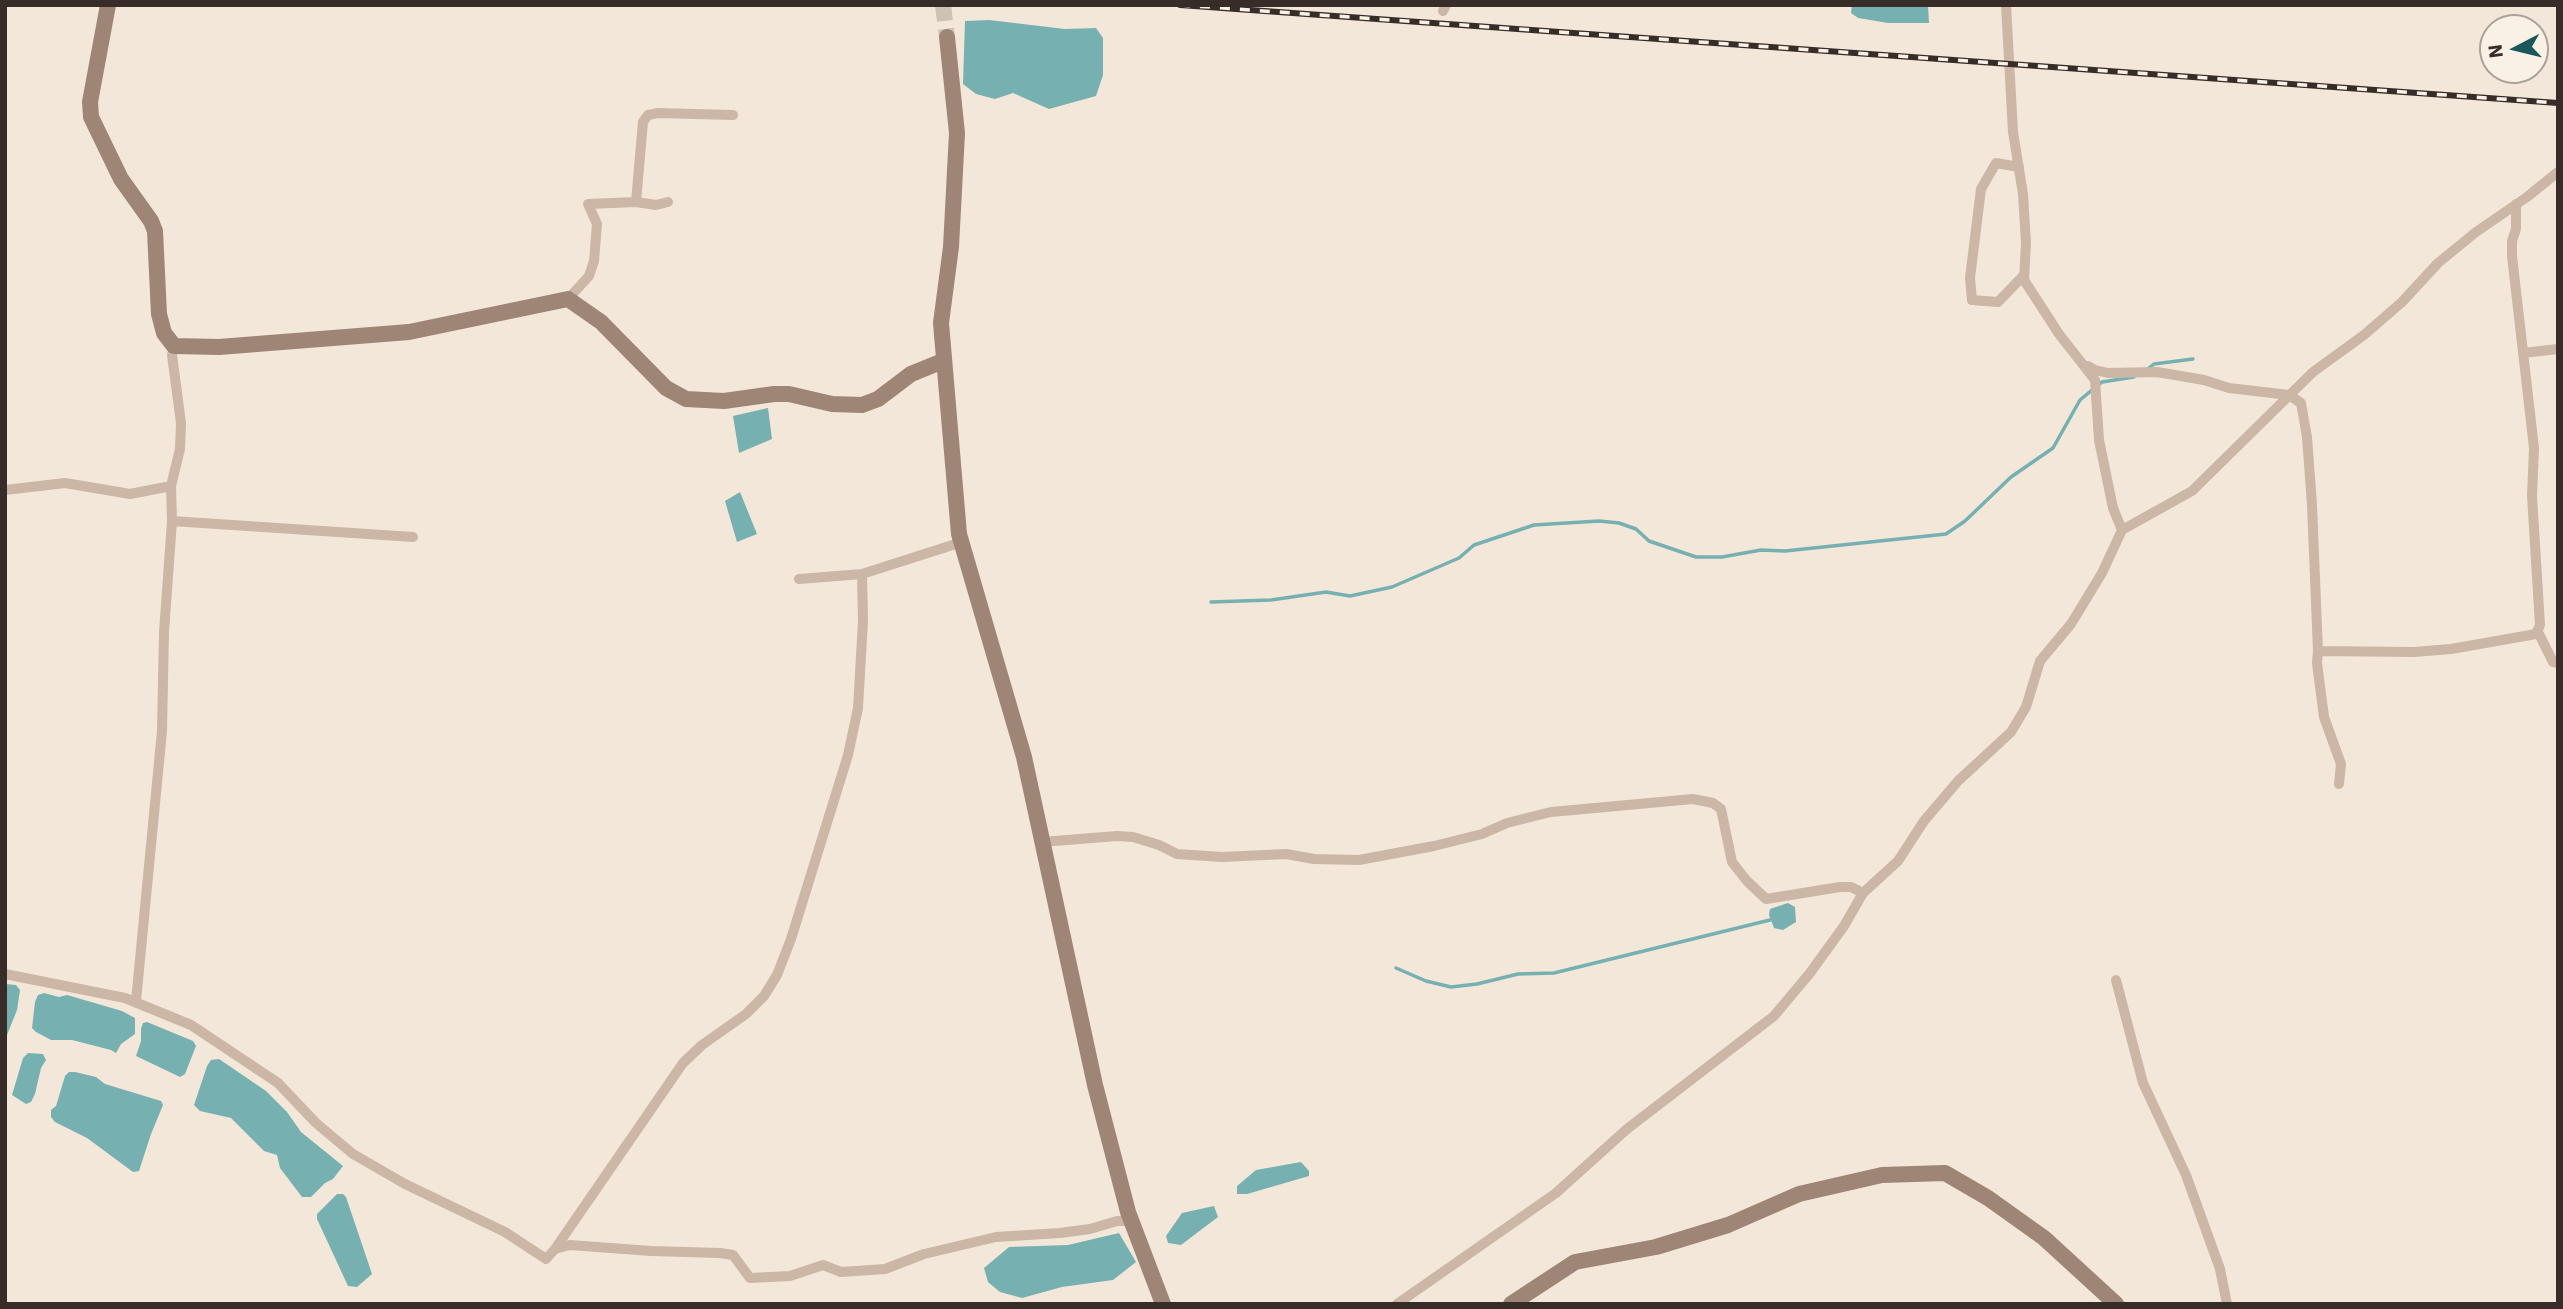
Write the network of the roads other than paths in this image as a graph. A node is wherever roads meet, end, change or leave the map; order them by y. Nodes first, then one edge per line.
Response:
1 (108, 5) edge
2 (2006, 5) edge
3 (947, 37) tunnel mouth
4 (733, 115) dead end
5 (2019, 167) junction
6 (2558, 172) edge
7 (636, 201) junction
8 (668, 202) dead end
9 (2516, 205) junction
10 (2024, 275) junction
11 (568, 299) junction
12 (174, 346) junction
13 (2558, 349) edge
14 (2523, 353) junction
15 (943, 361) junction
16 (2084, 363) junction
17 (2289, 395) junction
18 (171, 486) junction
19 (5, 490) edge
20 (172, 521) junction
21 (2122, 530) junction
22 (413, 537) dead end
23 (962, 542) junction
24 (862, 574) junction
25 (799, 579) dead end
26 (2538, 632) junction
27 (2318, 651) junction
28 (2558, 663) edge
29 (2339, 784) dead end
30 (1042, 842) junction
31 (1863, 893) junction
32 (5, 974) edge
33 (2116, 980) dead end
34 (136, 1001) junction
35 (1132, 1221) junction
36 (555, 1249) junction
37 (1163, 1304) edge
38 (1397, 1304) edge
39 (1511, 1304) edge
40 (2116, 1304) edge
41 (2227, 1304) edge

1 - 12 street
2 - 5 street
3 - 15 street
4 - 7 street
5 - 10 street
5 - 10 street
6 - 9 street
7 - 8 street
7 - 11 street
9 - 14 street
9 - 17 street
10 - 16 street
11 - 12 street
11 - 15 street
12 - 18 street
13 - 14 street
14 - 26 street
15 - 23 street
16 - 17 street
16 - 21 street
17 - 21 street
17 - 27 street
18 - 19 street
18 - 20 street
20 - 22 street
20 - 34 street
21 - 31 street
23 - 24 street
23 - 30 street
24 - 25 street
24 - 36 street
26 - 27 street
26 - 28 street
27 - 29 street
30 - 31 street
30 - 35 street
31 - 38 street
32 - 34 street
33 - 41 street
34 - 36 street
35 - 36 street
35 - 37 street
39 - 40 street

